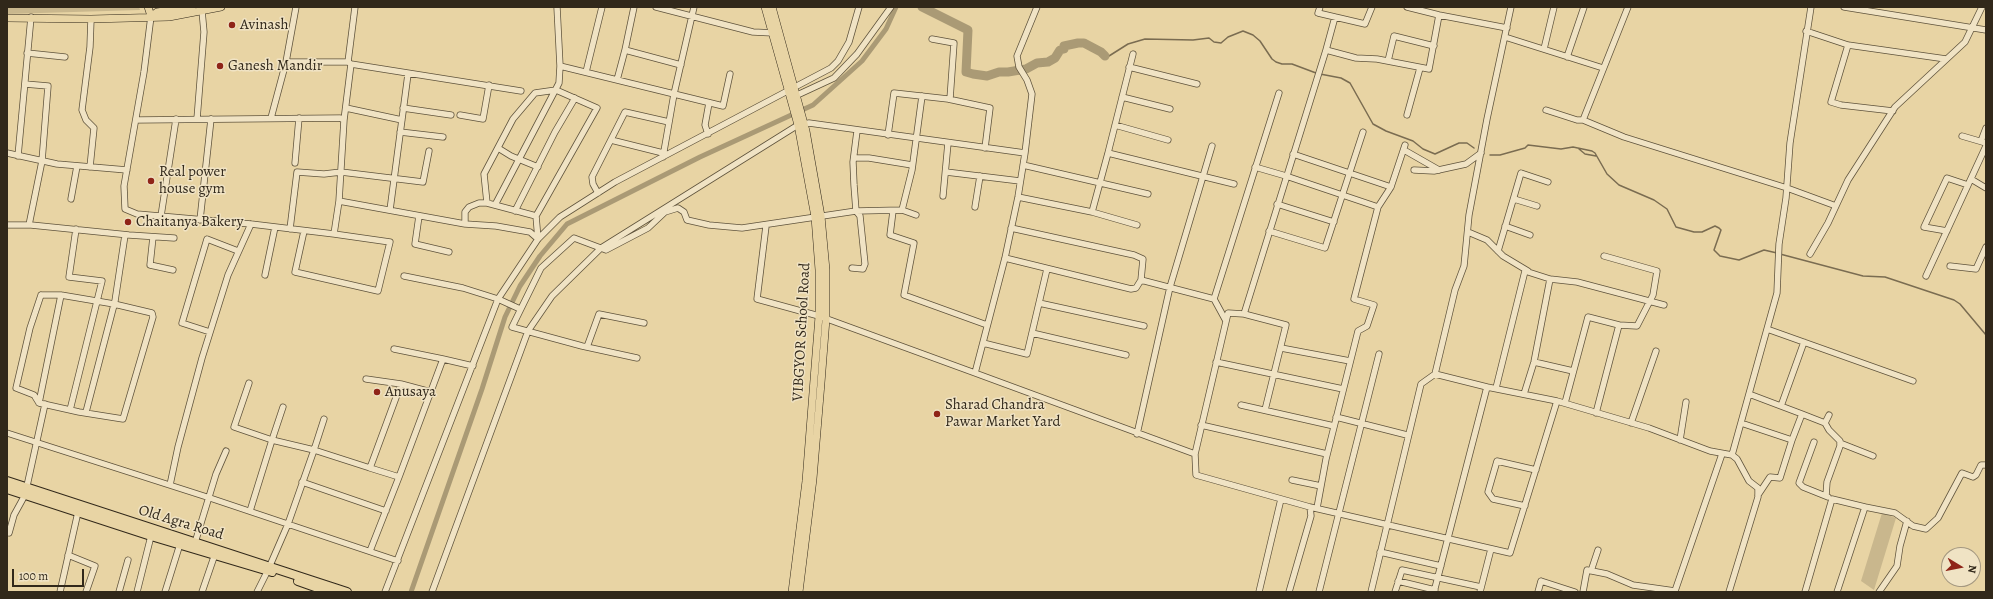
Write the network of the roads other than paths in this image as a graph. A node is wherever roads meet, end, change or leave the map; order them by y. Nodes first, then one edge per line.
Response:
1 (148, 7) edge
2 (152, 7) edge
3 (162, 7) edge
4 (192, 7) edge
5 (221, 7) edge
6 (296, 7) edge
7 (355, 7) edge
8 (556, 7) edge
9 (602, 7) edge
10 (634, 7) edge
11 (656, 7) edge
12 (694, 7) edge
13 (765, 7) edge
14 (772, 7) edge
15 (859, 7) edge
16 (891, 7) edge
17 (1037, 7) edge
18 (1320, 7) edge
19 (1372, 7) edge
20 (1407, 7) edge
21 (1511, 7) edge
22 (1554, 7) edge
23 (1584, 7) edge
24 (1628, 7) edge
25 (1811, 7) edge
26 (1844, 7) edge
27 (1982, 7) edge
28 (175, 10) junction
29 (202, 11) junction
30 (1439, 15) junction
31 (151, 16) junction
32 (31, 17) junction
33 (692, 17) junction
34 (1335, 17) junction
35 (7, 18) edge
36 (91, 19) junction
37 (1974, 27) junction
38 (1507, 28) junction
39 (1986, 30) edge
40 (1806, 31) junction
41 (775, 33) junction
42 (1505, 37) junction
43 (932, 39) dead end
44 (1848, 45) junction
45 (1434, 46) junction
46 (1544, 49) junction
47 (625, 50) junction
48 (1326, 50) junction
49 (27, 53) junction
50 (1133, 54) dead end
51 (65, 57) dead end
52 (1567, 57) junction
53 (1946, 59) junction
54 (1388, 61) junction
55 (286, 62) junction
56 (350, 63) junction
57 (681, 65) junction
58 (560, 66) junction
59 (1129, 67) junction
60 (1420, 68) junction
61 (1603, 68) junction
62 (586, 72) junction
63 (408, 74) junction
64 (730, 74) dead end
65 (617, 80) junction
66 (25, 84) junction
67 (1197, 84) dead end
68 (489, 85) junction
69 (556, 90) junction
70 (521, 91) dead end
71 (1279, 93) dead end
72 (674, 94) junction
73 (793, 95) junction
74 (922, 96) junction
75 (1122, 97) junction
76 (575, 98) junction
77 (950, 99) junction
78 (709, 103) junction
79 (346, 108) junction
80 (404, 108) junction
81 (1170, 109) dead end
82 (1546, 110) dead end
83 (1892, 111) junction
84 (451, 115) dead end
85 (460, 115) dead end
86 (1407, 115) dead end
87 (271, 118) junction
88 (300, 118) junction
89 (176, 119) junction
90 (197, 119) junction
91 (211, 119) junction
92 (136, 120) junction
93 (344, 120) junction
94 (402, 120) junction
95 (1583, 120) junction
96 (669, 122) junction
97 (801, 124) junction
98 (1115, 125) junction
99 (1986, 128) edge
100 (857, 131) junction
101 (400, 132) junction
102 (1363, 132) dead end
103 (708, 134) junction
104 (888, 135) junction
105 (1962, 136) dead end
106 (443, 137) dead end
107 (917, 139) junction
108 (611, 140) junction
109 (1168, 140) dead end
110 (1984, 142) edge
111 (948, 143) junction
112 (1212, 146) dead end
113 (1986, 146) edge
114 (498, 148) junction
115 (985, 148) junction
116 (429, 151) dead end
117 (7, 153) edge
118 (1025, 153) junction
119 (1108, 153) junction
120 (1481, 153) junction
121 (1293, 154) junction
122 (663, 155) junction
123 (18, 156) junction
124 (854, 158) junction
125 (519, 159) junction
126 (42, 161) junction
127 (295, 163) dead end
128 (912, 165) junction
129 (77, 166) junction
130 (1023, 166) junction
131 (90, 167) junction
132 (538, 167) junction
133 (1255, 167) junction
134 (127, 170) junction
135 (1414, 170) dead end
136 (1439, 170) junction
137 (341, 172) junction
138 (946, 172) junction
139 (1351, 173) junction
140 (980, 176) junction
141 (1286, 176) junction
142 (1203, 177) junction
143 (394, 178) junction
144 (1971, 178) junction
145 (1020, 181) junction
146 (1100, 182) junction
147 (1548, 182) dead end
148 (1234, 184) dead end
149 (1968, 185) junction
150 (1392, 187) junction
151 (1787, 188) junction
152 (1986, 188) edge
153 (598, 193) junction
154 (1148, 194) dead end
155 (1343, 195) junction
156 (943, 196) dead end
157 (1018, 197) junction
158 (1514, 198) junction
159 (71, 199) dead end
160 (339, 201) junction
161 (487, 202) junction
162 (1277, 204) junction
163 (495, 205) junction
164 (1378, 206) junction
165 (1536, 206) dead end
166 (1836, 206) junction
167 (975, 207) dead end
168 (390, 210) junction
169 (902, 210) junction
170 (515, 211) junction
171 (856, 211) junction
172 (893, 211) junction
173 (1092, 212) junction
174 (916, 215) dead end
175 (161, 216) junction
176 (419, 216) junction
177 (536, 216) junction
178 (818, 217) junction
179 (200, 220) junction
180 (1334, 222) junction
181 (251, 224) junction
182 (465, 224) junction
183 (7, 225) edge
184 (29, 225) junction
185 (1137, 225) dead end
186 (766, 226) junction
187 (1505, 226) junction
188 (275, 227) junction
189 (1012, 228) junction
190 (76, 229) junction
191 (290, 229) junction
192 (304, 231) junction
193 (1269, 231) junction
194 (1947, 231) junction
195 (1468, 232) junction
196 (334, 234) junction
197 (124, 235) junction
198 (1530, 235) dead end
199 (153, 237) junction
200 (174, 238) dead end
201 (538, 239) junction
202 (1986, 247) edge
203 (601, 248) junction
204 (238, 251) junction
205 (1498, 251) junction
206 (449, 252) dead end
207 (1810, 254) dead end
208 (1604, 256) dead end
209 (1005, 258) junction
210 (1950, 266) dead end
211 (852, 268) dead end
212 (1047, 269) junction
213 (173, 270) dead end
214 (1528, 271) junction
215 (265, 275) dead end
216 (404, 276) dead end
217 (1926, 276) dead end
218 (1550, 278) junction
219 (1141, 280) junction
220 (1170, 287) junction
221 (61, 295) junction
222 (498, 299) junction
223 (1214, 299) junction
224 (98, 301) junction
225 (1649, 301) junction
226 (1039, 303) junction
227 (114, 304) junction
228 (1664, 305) dead end
229 (518, 309) junction
230 (1244, 314) junction
231 (823, 318) junction
232 (1226, 321) junction
233 (644, 323) dead end
234 (987, 325) junction
235 (1619, 325) junction
236 (1144, 326) dead end
237 (1767, 329) junction
238 (528, 331) junction
239 (210, 332) junction
240 (1032, 333) junction
241 (983, 342) junction
242 (1804, 342) junction
243 (587, 347) junction
244 (1281, 348) junction
245 (394, 349) dead end
246 (1656, 351) dead end
247 (1379, 354) dead end
248 (1126, 355) dead end
249 (637, 358) dead end
250 (443, 359) junction
251 (1350, 361) junction
252 (1216, 362) junction
253 (1534, 362) junction
254 (473, 366) junction
255 (1573, 371) junction
256 (975, 373) junction
257 (1435, 374) junction
258 (1274, 375) junction
259 (366, 378) dead end
260 (1913, 381) dead end
261 (249, 383) dead end
262 (401, 384) junction
263 (1487, 387) junction
264 (1496, 388) junction
265 (1343, 389) junction
266 (431, 392) junction
267 (1524, 394) junction
268 (1750, 394) junction
269 (1558, 401) junction
270 (1686, 402) dead end
271 (39, 403) junction
272 (45, 404) junction
273 (1565, 404) junction
274 (1241, 405) dead end
275 (1781, 406) junction
276 (283, 407) dead end
277 (70, 410) junction
278 (1265, 410) junction
279 (86, 412) junction
280 (1596, 413) junction
281 (1802, 414) junction
282 (1829, 415) dead end
283 (1336, 417) junction
284 (324, 419) dead end
285 (1825, 422) junction
286 (1631, 423) junction
287 (1741, 423) junction
288 (1362, 424) junction
289 (1201, 425) junction
290 (1334, 426) junction
291 (7, 433) edge
292 (1137, 434) junction
293 (1407, 435) junction
294 (272, 440) junction
295 (1680, 440) junction
296 (1792, 440) junction
297 (1814, 442) dead end
298 (38, 443) junction
299 (1840, 443) junction
300 (314, 450) junction
301 (226, 451) dead end
302 (1194, 454) junction
303 (1327, 454) junction
304 (1722, 454) junction
305 (1732, 455) junction
306 (1873, 456) dead end
307 (1986, 465) edge
308 (370, 468) junction
309 (1536, 470) junction
310 (399, 477) junction
311 (1292, 480) dead end
312 (7, 481) edge
313 (302, 482) junction
314 (170, 485) junction
315 (1321, 486) junction
316 (7, 489) edge
317 (26, 491) junction
318 (1758, 495) junction
319 (1826, 496) junction
320 (210, 498) junction
321 (1281, 499) junction
322 (1832, 499) junction
323 (1525, 506) junction
324 (1865, 507) junction
325 (1313, 508) junction
326 (250, 511) junction
327 (386, 511) junction
328 (78, 512) junction
329 (1340, 513) junction
330 (805, 516) junction
331 (1907, 521) junction
332 (288, 524) junction
333 (1386, 524) junction
334 (9, 534) dead end
335 (151, 536) junction
336 (1448, 539) junction
337 (180, 544) junction
338 (195, 545) junction
339 (1491, 549) junction
340 (1598, 550) dead end
341 (370, 552) junction
342 (1380, 552) junction
343 (215, 554) junction
344 (68, 555) junction
345 (128, 560) dead end
346 (398, 561) junction
347 (1441, 566) junction
348 (269, 568) junction
349 (1591, 571) junction
350 (1438, 577) junction
351 (1398, 580) junction
352 (1481, 589) edge
353 (1434, 591) edge
354 (60, 592) edge
355 (86, 592) edge
356 (119, 592) edge
357 (137, 592) edge
358 (165, 592) edge
359 (202, 592) edge
360 (257, 592) edge
361 (329, 592) edge
362 (347, 592) edge
363 (385, 592) edge
364 (432, 592) edge
365 (792, 592) edge
366 (799, 592) edge
367 (1259, 592) edge
368 (1290, 592) edge
369 (1319, 592) edge
370 (1371, 592) edge
371 (1395, 592) edge
372 (1538, 592) edge
373 (1575, 592) edge
374 (1583, 592) edge
375 (1675, 592) edge
376 (1729, 592) edge
377 (1805, 592) edge
378 (1836, 592) edge
379 (1880, 592) edge

1 - 31 main road
2 - 31 main road
3 - 28 main road
4 - 28 main road
5 - 29 main road
6 - 55 street
7 - 56 street
8 - 58 street
9 - 62 street
10 - 47 street
11 - 33 street
12 - 33 street
13 - 41 main road, VIBGYOR School Road
14 - 41 main road, VIBGYOR School Road
15 - 73 street
16 - 73 street
17 - 118 street
18 - 34 street
19 - 34 street
20 - 30 street
21 - 38 street
22 - 46 street
23 - 52 street
24 - 61 street
25 - 40 street
26 - 37 street
27 - 37 street
28 - 31 main road
29 - 31 main road
29 - 90 street
30 - 38 street
30 - 45 street
31 - 36 main road
31 - 92 street
32 - 35 main road
32 - 36 main road
32 - 49 street
33 - 41 street
33 - 57 street
34 - 48 street
36 - 131 street
37 - 39 street
37 - 53 street
38 - 42 street
40 - 44 street
40 - 151 street
41 - 73 main road, VIBGYOR School Road
42 - 46 street
42 - 120 street
43 - 77 street
44 - 53 street
44 - 83 street
45 - 54 street
45 - 60 street
46 - 52 street
47 - 57 street
47 - 65 street
48 - 54 street
48 - 121 street
49 - 51 street
49 - 66 street
50 - 59 street
52 - 61 street
53 - 83 street
54 - 60 street
55 - 56 street
55 - 87 street
56 - 63 street
56 - 79 street
57 - 72 street
58 - 62 street
58 - 69 street
59 - 67 street
59 - 75 street
60 - 86 street
61 - 95 street
62 - 65 street
63 - 68 street
63 - 80 street
64 - 78 street
65 - 72 street
66 - 123 street
66 - 126 street
68 - 70 street
68 - 85 street
69 - 76 street
69 - 114 street
69 - 125 street
71 - 133 street
72 - 78 street
72 - 96 street
73 - 97 main road, VIBGYOR School Road
73 - 103 street
74 - 77 street
74 - 104 street
74 - 107 street
75 - 81 street
75 - 98 street
76 - 132 street
76 - 177 street
77 - 115 street
78 - 103 street
79 - 93 street
79 - 94 street
80 - 84 street
80 - 94 street
82 - 95 street
83 - 166 street
87 - 88 street
87 - 91 street
88 - 93 street
88 - 127 street
89 - 90 street
89 - 92 street
89 - 175 street
90 - 91 street
91 - 179 street
92 - 134 street
93 - 137 street
94 - 101 street
95 - 151 street
96 - 108 street
96 - 122 street
97 - 100 street
97 - 178 main road, VIBGYOR School Road
97 - 203 street
98 - 109 street
98 - 119 street
99 - 110 street
100 - 104 street
100 - 124 street
101 - 106 street
101 - 143 street
102 - 139 street
103 - 122 street
104 - 107 street
105 - 110 street
107 - 111 street
107 - 128 street
108 - 122 street
108 - 153 street
111 - 115 street
111 - 138 street
112 - 142 street
113 - 144 street
114 - 125 street
114 - 161 street
115 - 118 street
116 - 143 street
117 - 123 street
118 - 130 street
119 - 142 street
119 - 146 street
120 - 136 street
120 - 195 street
121 - 139 street
121 - 141 street
122 - 153 street
123 - 126 street
124 - 128 street
124 - 171 street
125 - 132 street
125 - 163 street
126 - 129 street
126 - 184 street
128 - 169 street
129 - 131 street
129 - 159 street
130 - 145 street
130 - 146 street
131 - 134 street
132 - 170 street
133 - 141 street
133 - 223 street
134 - 175 street
135 - 136 street
136 - 150 street
137 - 143 street
137 - 160 street
137 - 191 street
138 - 140 street
138 - 156 street
139 - 150 street
139 - 155 street
140 - 145 street
140 - 167 street
141 - 155 street
141 - 162 street
142 - 148 street
142 - 220 street
143 - 168 street
144 - 149 street
144 - 152 street
145 - 157 street
146 - 154 street
146 - 173 street
147 - 158 street
149 - 194 street
149 - 194 street
150 - 164 street
151 - 166 street
151 - 237 street
153 - 201 street
155 - 164 street
155 - 180 street
157 - 173 street
157 - 189 street
158 - 165 street
158 - 187 street
160 - 168 street
160 - 196 street
161 - 163 street
161 - 182 street
162 - 180 street
162 - 193 street
163 - 170 street
164 - 251 street
166 - 207 street
168 - 176 street
169 - 172 street
169 - 174 street
170 - 177 street
171 - 172 street
171 - 178 street
171 - 211 street
172 - 234 street
173 - 185 street
175 - 179 street
176 - 182 street
176 - 206 street
177 - 201 street
178 - 186 street
178 - 231 main road, VIBGYOR School Road
179 - 181 street
180 - 193 street
181 - 188 street
181 - 204 street
182 - 201 street
183 - 184 street
184 - 190 street
186 - 203 street
186 - 231 street
187 - 198 street
187 - 205 street
188 - 191 street
188 - 215 street
189 - 209 street
189 - 219 street
190 - 197 street
190 - 224 street
191 - 192 street
192 - 196 street
192 - 196 street
193 - 230 street
194 - 217 street
195 - 205 street
195 - 257 street
197 - 199 street
197 - 227 street
199 - 200 street
199 - 213 street
201 - 222 street
202 - 210 street
203 - 229 street
203 - 238 street
204 - 239 street
204 - 239 street
205 - 214 street
208 - 225 street
209 - 212 street
209 - 234 street
212 - 219 street
212 - 226 street
214 - 218 street
214 - 264 street
216 - 222 street
218 - 225 street
218 - 253 street
219 - 220 street
220 - 223 street
220 - 292 street
221 - 224 street
221 - 271 street
221 - 271 street
222 - 229 street
222 - 254 street
223 - 232 street
224 - 227 street
224 - 277 street
225 - 228 street
225 - 235 street
226 - 236 street
226 - 240 street
227 - 279 street
227 - 279 street
229 - 238 street
230 - 232 street
230 - 244 street
231 - 256 street
231 - 330 main road, VIBGYOR School Road
232 - 252 street
233 - 243 street
234 - 241 street
235 - 255 street
235 - 280 street
237 - 242 street
237 - 268 street
238 - 243 street
238 - 364 street
239 - 314 street
240 - 241 street
240 - 248 street
241 - 256 street
242 - 260 street
242 - 275 street
243 - 249 street
244 - 251 street
244 - 258 street
245 - 250 street
246 - 286 street
247 - 288 street
250 - 254 street
250 - 266 street
251 - 265 street
252 - 258 street
252 - 289 street
253 - 255 street
253 - 267 street
254 - 346 street
255 - 273 street
256 - 292 street
257 - 263 street
257 - 293 street
258 - 265 street
258 - 278 street
259 - 262 street
261 - 294 street
262 - 266 street
262 - 308 street
263 - 264 street
263 - 336 street
264 - 267 street
265 - 283 street
266 - 310 street
267 - 269 street
268 - 275 street
268 - 287 street
269 - 273 street
269 - 309 street
270 - 295 street
271 - 272 street
272 - 277 street
272 - 298 street
273 - 280 street
274 - 278 street
275 - 281 street
276 - 294 street
277 - 279 street
278 - 290 street
280 - 286 street
281 - 285 street
281 - 296 street
282 - 285 street
283 - 288 street
283 - 290 street
284 - 300 street
285 - 299 street
286 - 295 street
287 - 296 street
287 - 305 street
288 - 293 street
288 - 329 street
289 - 302 street
289 - 303 street
290 - 303 street
291 - 298 street
292 - 302 street
293 - 333 street
294 - 300 street
294 - 326 street
295 - 304 street
296 - 318 street
297 - 319 street
298 - 314 street
298 - 317 street
299 - 306 street
299 - 319 street
300 - 308 street
300 - 313 street
301 - 320 street
302 - 321 street
303 - 315 street
304 - 305 street
304 - 375 street
305 - 318 street
307 - 331 street
308 - 310 street
309 - 323 street
309 - 323 street
310 - 327 street
311 - 315 street
312 - 317 highway, Old Agra Road
313 - 327 street
313 - 332 street
314 - 320 street
315 - 325 street
316 - 317 highway
317 - 328 highway
317 - 334 street
317 - 338 highway, Old Agra Road
318 - 376 street
319 - 322 street
320 - 326 street
320 - 338 street
321 - 325 street
321 - 367 street
322 - 324 street
322 - 377 street
323 - 339 street
324 - 331 street
324 - 378 street
325 - 329 street
325 - 368 street
326 - 332 street
327 - 341 street
328 - 335 highway
328 - 344 street
329 - 333 street
329 - 369 street
330 - 365 main road, VIBGYOR School Road
330 - 366 main road, VIBGYOR School Road
331 - 379 street
332 - 341 street
332 - 348 street
333 - 336 street
333 - 342 street
335 - 337 highway
335 - 357 street
336 - 339 street
336 - 347 street
337 - 338 highway
337 - 358 street
338 - 343 highway
338 - 348 highway, Old Agra Road
339 - 352 street
340 - 349 street
341 - 346 street
342 - 347 street
342 - 370 street
343 - 348 highway
343 - 359 street
344 - 354 street
344 - 355 street
345 - 356 street
346 - 363 street
347 - 350 street
348 - 360 street
348 - 361 highway
348 - 362 highway, Old Agra Road
349 - 374 street
349 - 375 street
350 - 351 street
350 - 352 street
350 - 353 street
351 - 353 street
351 - 371 street
372 - 373 street

